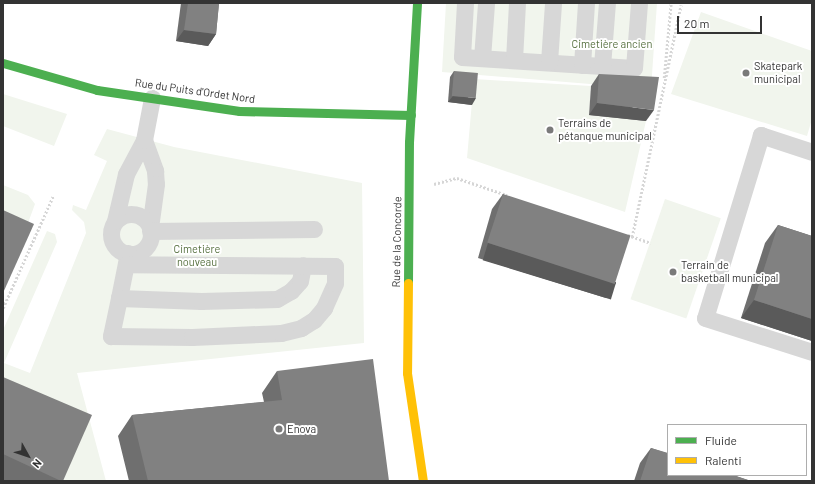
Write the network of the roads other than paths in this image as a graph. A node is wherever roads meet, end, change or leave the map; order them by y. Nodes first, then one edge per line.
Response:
1 (417, 3) edge
2 (465, 3) edge
3 (486, 3) edge
4 (517, 3) edge
5 (553, 3) edge
6 (586, 3) edge
7 (607, 3) edge
8 (639, 3) edge
9 (482, 58) junction
10 (514, 60) junction
11 (549, 62) junction
12 (3, 63) edge
13 (582, 65) junction
14 (602, 66) junction
15 (152, 98) junction
16 (411, 115) junction
17 (144, 140) junction
18 (812, 152) edge
19 (115, 221) junction
20 (150, 229) junction
21 (314, 229) dead end
22 (127, 258) junction
23 (303, 265) junction
24 (119, 298) junction
25 (812, 352) edge
26 (423, 481) edge

1 - 16 street, Rue de la Concorde
2 - 9 lane
3 - 9 lane
4 - 10 lane
5 - 11 lane
6 - 13 lane
7 - 14 lane
8 - 14 lane
9 - 10 lane
10 - 11 lane
11 - 13 lane
12 - 15 street, Rue du Puits d'Ordet Nord
13 - 14 lane
15 - 16 street, Rue du Puits d'Ordet Nord
15 - 17 lane
16 - 26 street, Rue de la Concorde
17 - 19 lane
17 - 20 lane
18 - 25 lane
19 - 20 lane
19 - 22 lane
20 - 21 lane
20 - 22 lane
22 - 23 lane
22 - 24 lane
23 - 24 lane
23 - 24 lane

